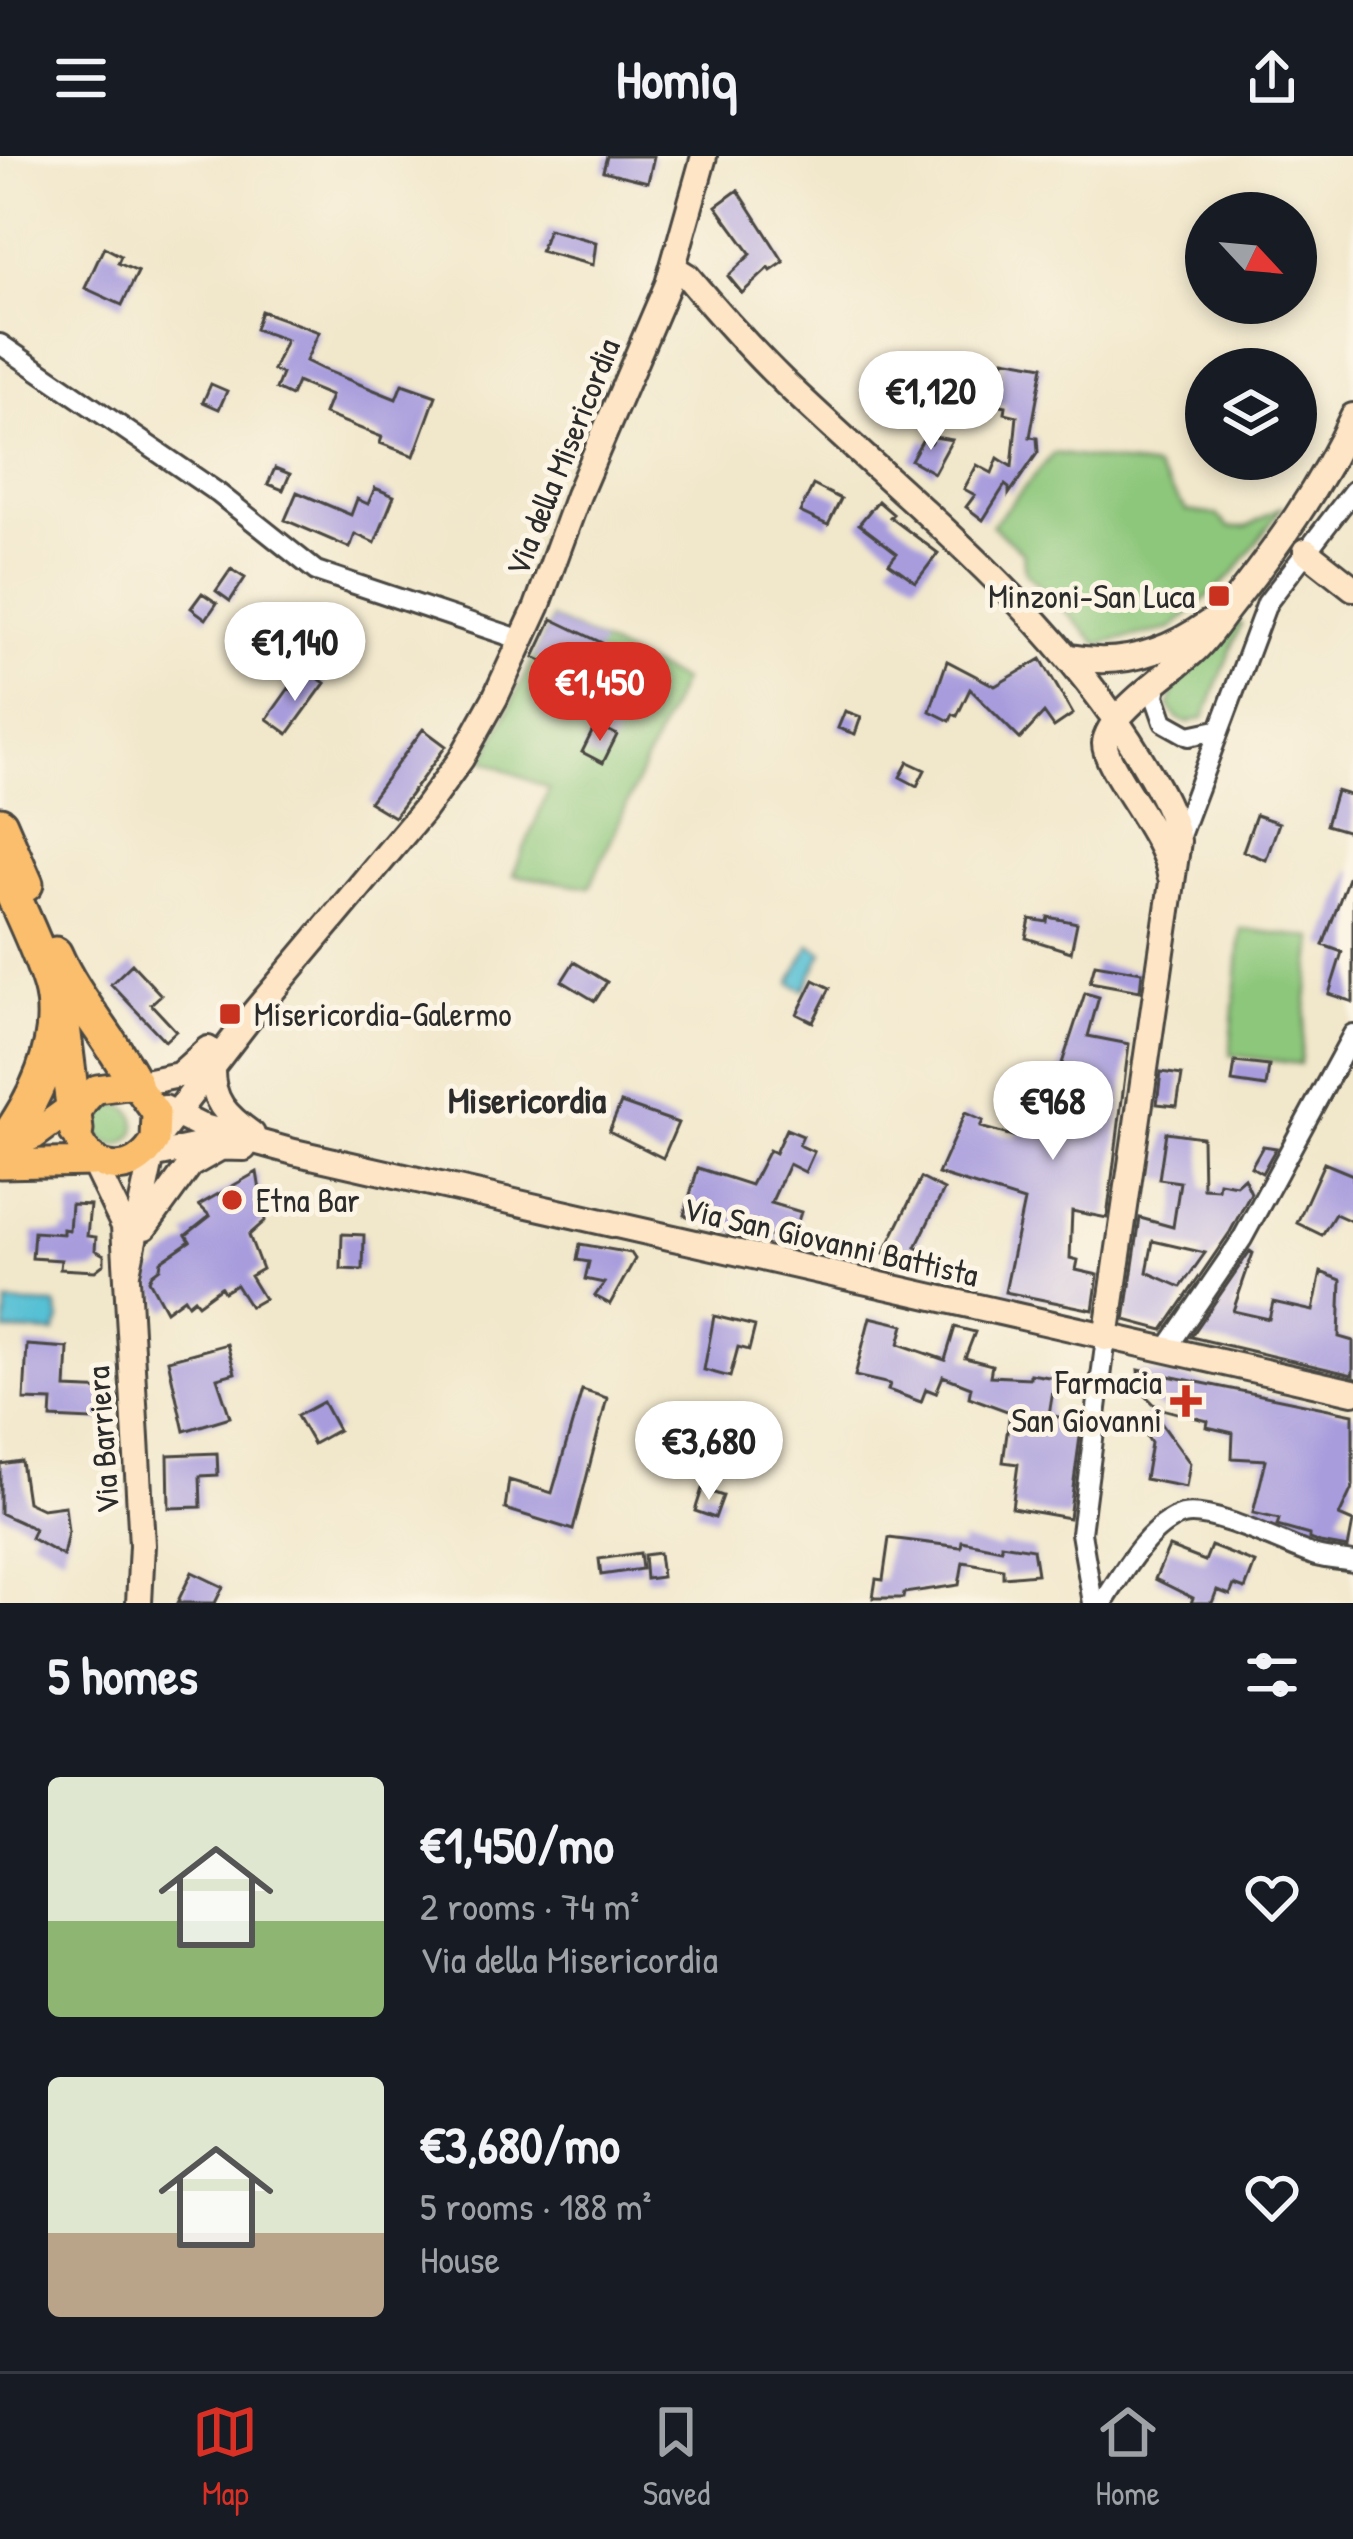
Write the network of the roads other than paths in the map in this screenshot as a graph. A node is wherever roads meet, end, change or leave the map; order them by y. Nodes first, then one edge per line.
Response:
1 (704, 156) edge
2 (674, 268) junction
3 (0, 344) edge
4 (1353, 416) edge
5 (1353, 491) edge
6 (1306, 551) junction
7 (1353, 588) edge
8 (1226, 611) junction
9 (522, 640) junction
10 (1070, 657) junction
11 (1158, 679) junction
12 (1118, 720) junction
13 (1216, 730) junction
14 (0, 824) edge
15 (1178, 841) junction
16 (0, 865) edge
17 (1171, 877) junction
18 (51, 988) junction
19 (253, 1015) junction
20 (1353, 1034) edge
21 (212, 1067) junction
22 (140, 1080) junction
23 (79, 1111) junction
24 (175, 1113) junction
25 (265, 1141) junction
26 (224, 1147) junction
27 (0, 1148) edge
28 (149, 1151) junction
29 (294, 1152) junction
30 (0, 1164) edge
31 (86, 1168) junction
32 (137, 1239) junction
33 (127, 1273) junction
34 (1106, 1338) junction
35 (1166, 1350) junction
36 (1353, 1392) edge
37 (1353, 1562) edge
38 (139, 1603) edge
39 (1093, 1603) edge
40 (1103, 1603) edge

1 - 2 main road, Via della Misericordia
2 - 9 main road, Via della Misericordia
2 - 10 main road
3 - 9 street
4 - 8 main road
5 - 6 street
6 - 7 main road
6 - 13 street
8 - 10 main road
8 - 11 main road
9 - 19 main road, Via della Misericordia
10 - 12 main road
11 - 12 main road
11 - 13 street
12 - 15 main road
12 - 17 main road
13 - 15 street
14 - 22 highway
15 - 17 main road
16 - 18 highway
17 - 34 main road
18 - 23 highway
18 - 27 highway
19 - 21 main road
19 - 22 main road
20 - 35 street
21 - 24 main road
21 - 25 main road
22 - 23 main road
22 - 24 main road
22 - 28 main road
23 - 27 main road
23 - 31 main road
24 - 25 main road
24 - 28 main road
25 - 29 main road
26 - 28 main road
26 - 29 main road
26 - 32 main road
28 - 31 main road
28 - 32 main road
29 - 34 main road, Via San Giovanni Battista
30 - 31 main road
31 - 33 main road
32 - 33 main road
33 - 38 main road, Via Barriera
34 - 35 main road, Via San Giovanni Battista
34 - 39 street
35 - 36 main road, Via San Giovanni Battista
37 - 40 street

